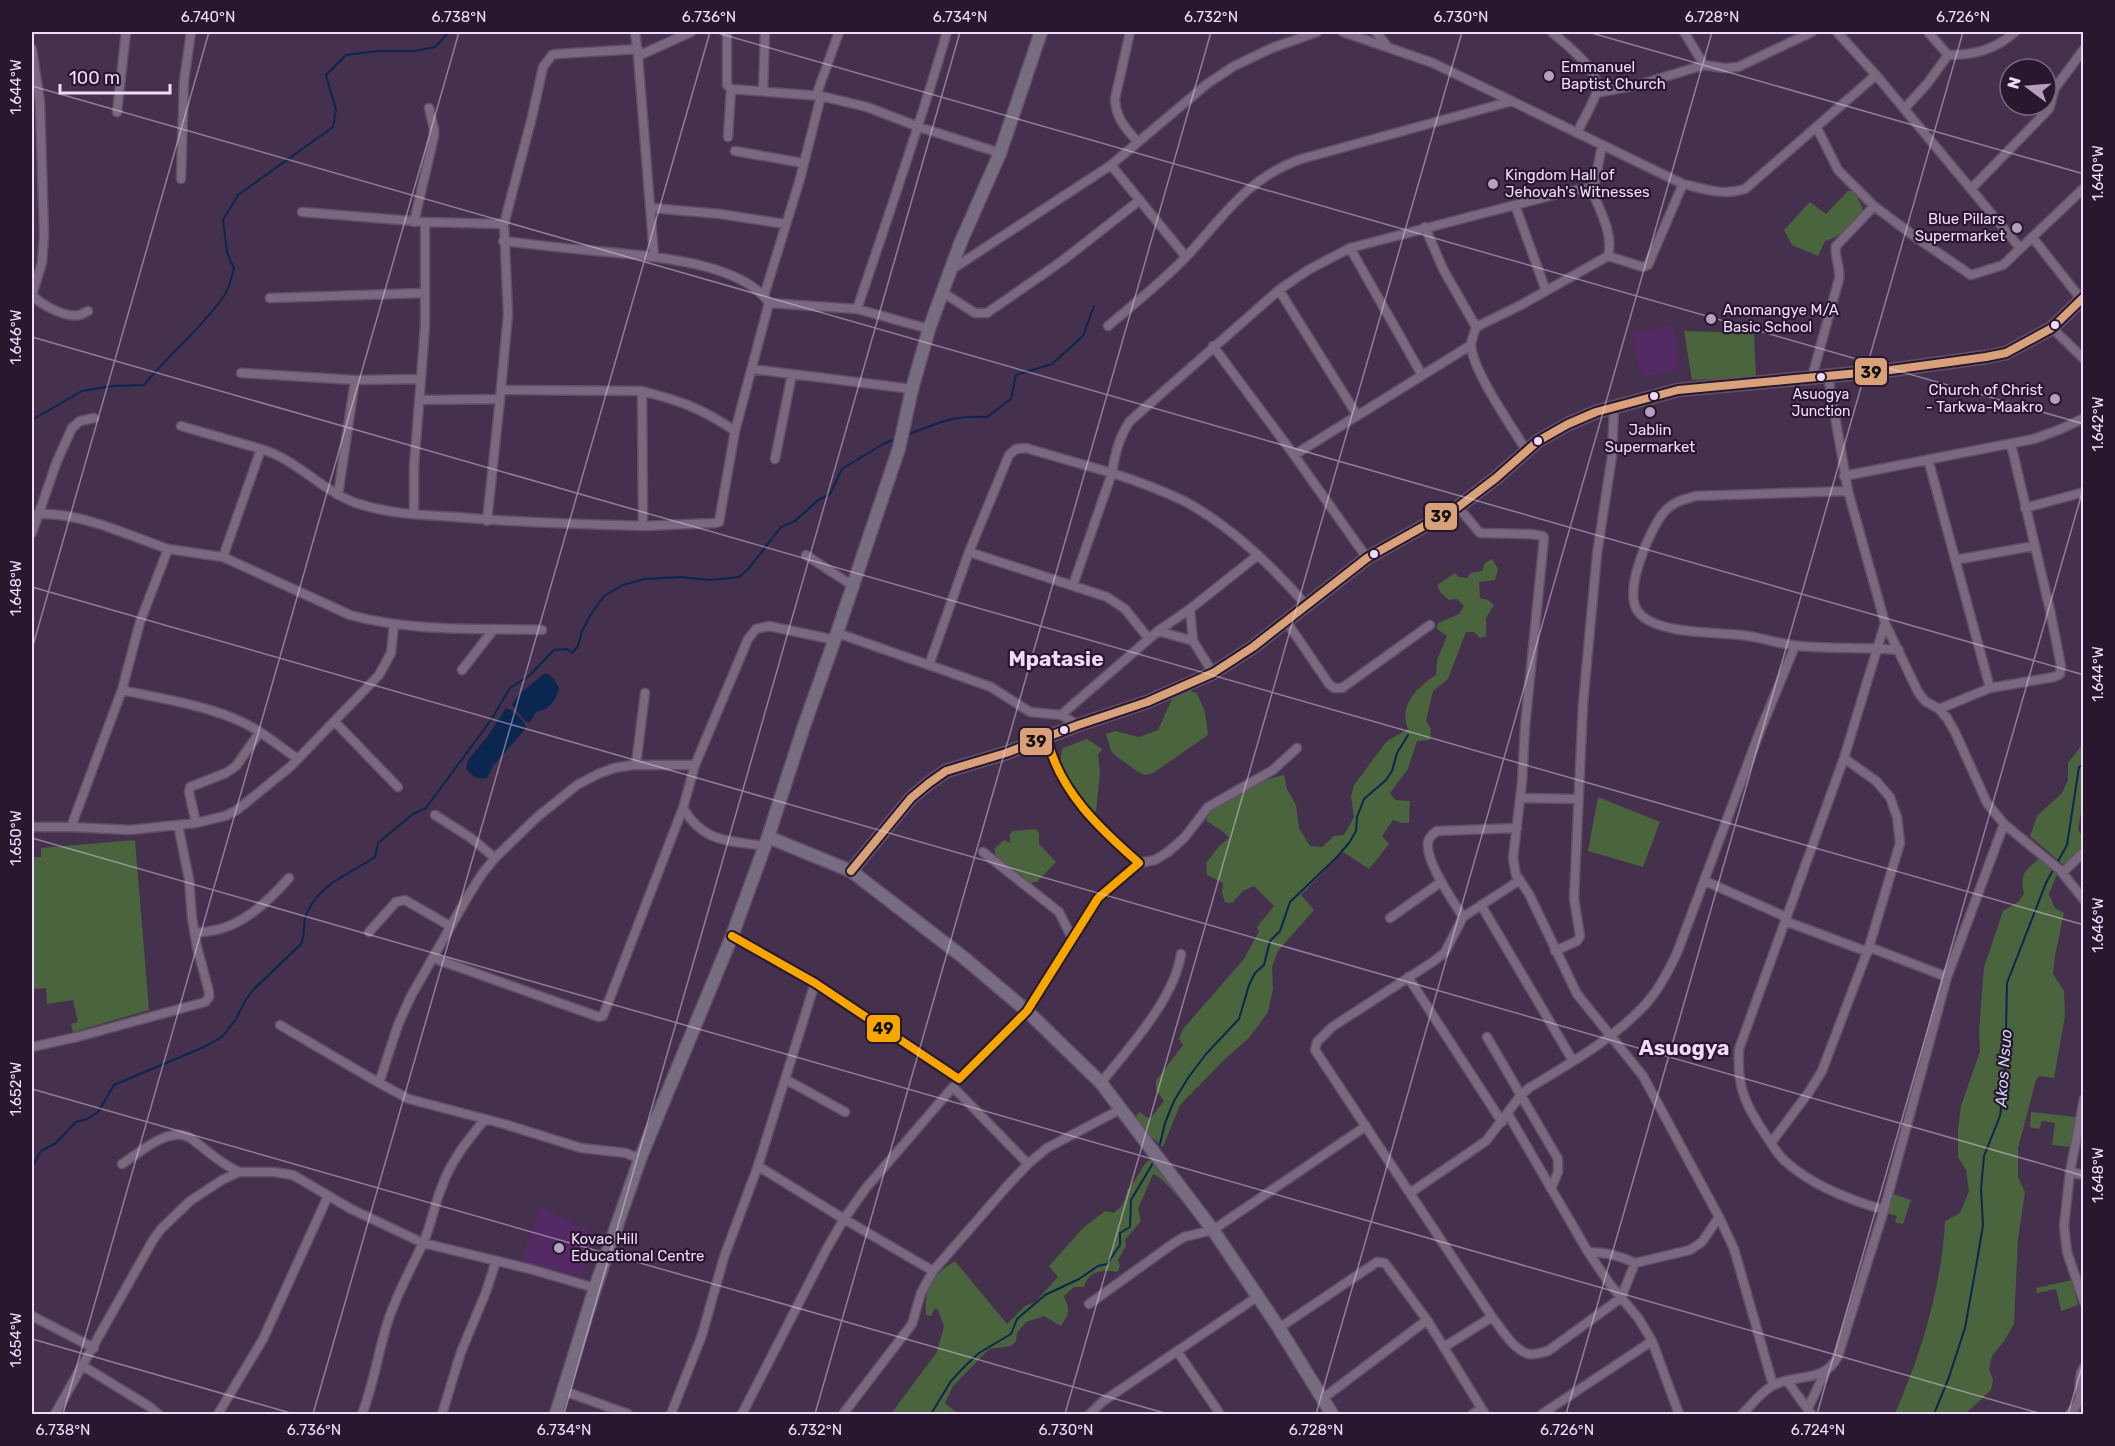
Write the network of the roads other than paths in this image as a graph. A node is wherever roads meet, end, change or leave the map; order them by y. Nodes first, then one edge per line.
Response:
1 (126, 32) edge
2 (191, 32) edge
3 (635, 32) edge
4 (691, 32) edge
5 (727, 32) edge
6 (765, 32) edge
7 (839, 32) edge
8 (947, 32) edge
9 (1041, 32) edge
10 (1130, 32) edge
11 (1317, 32) edge
12 (1343, 32) edge
13 (1376, 32) edge
14 (1552, 32) edge
15 (1684, 32) edge
16 (1812, 32) edge
17 (1837, 32) edge
18 (1928, 32) edge
19 (2015, 32) edge
20 (1387, 47) junction
21 (32, 49) edge
22 (2084, 49) edge
23 (638, 53) junction
24 (1948, 55) junction
25 (1704, 65) junction
26 (1876, 75) junction
27 (730, 89) junction
28 (763, 91) junction
29 (1596, 93) junction
30 (818, 96) junction
31 (1512, 101) junction
32 (429, 108) dead end
33 (1904, 109) junction
34 (117, 112) dead end
35 (41, 123) junction
36 (32, 126) edge
37 (919, 127) junction
38 (1817, 128) junction
39 (1577, 133) junction
40 (728, 137) dead end
41 (1137, 141) junction
42 (1602, 145) junction
43 (735, 151) dead end
44 (1000, 153) junction
45 (803, 163) junction
46 (1111, 165) junction
47 (181, 179) dead end
48 (1683, 184) junction
49 (1591, 188) junction
50 (2084, 188) edge
51 (1971, 189) junction
52 (1140, 200) junction
53 (1515, 205) junction
54 (1874, 206) junction
55 (651, 208) junction
56 (302, 212) dead end
57 (414, 222) junction
58 (425, 222) junction
59 (504, 224) junction
60 (785, 224) junction
61 (1425, 227) junction
62 (2032, 237) junction
63 (503, 241) junction
64 (1350, 248) junction
65 (2020, 248) junction
66 (654, 256) junction
67 (1608, 256) junction
68 (1186, 257) junction
69 (950, 270) junction
70 (1279, 290) junction
71 (1546, 291) junction
72 (942, 292) junction
73 (425, 293) junction
74 (270, 298) dead end
75 (2082, 298) edge
76 (766, 300) junction
77 (857, 309) junction
78 (88, 310) dead end
79 (1108, 326) dead end
80 (1476, 327) junction
81 (2052, 328) junction
82 (928, 329) junction
83 (1471, 345) junction
84 (1213, 346) junction
85 (2084, 359) edge
86 (752, 369) junction
87 (241, 373) dead end
88 (792, 374) junction
89 (1422, 375) junction
90 (1828, 376) junction
91 (1812, 377) junction
92 (421, 379) junction
93 (355, 380) junction
94 (912, 389) junction
95 (642, 391) junction
96 (500, 394) junction
97 (419, 400) junction
98 (1614, 407) junction
99 (1357, 415) junction
100 (94, 418) dead end
101 (2084, 418) edge
102 (181, 426) dead end
103 (735, 432) junction
104 (2011, 444) junction
105 (261, 449) junction
106 (1526, 450) junction
107 (1294, 455) junction
108 (775, 459) dead end
109 (1928, 459) junction
110 (1112, 473) junction
111 (1844, 476) junction
112 (1848, 491) junction
113 (2084, 492) edge
114 (338, 495) junction
115 (1458, 507) junction
116 (2025, 508) junction
117 (36, 514) edge
118 (414, 514) junction
119 (487, 521) junction
120 (643, 526) junction
121 (32, 533) edge
122 (2034, 546) junction
123 (168, 549) junction
124 (969, 552) junction
125 (806, 555) dead end
126 (1258, 555) junction
127 (223, 557) junction
128 (1367, 558) junction
129 (1955, 560) junction
130 (1073, 585) junction
131 (853, 586) junction
132 (1306, 604) junction
133 (1190, 609) junction
134 (1286, 621) junction
135 (1886, 622) junction
136 (394, 625) junction
137 (1430, 625) dead end
138 (494, 628) junction
139 (542, 630) dead end
140 (1158, 631) junction
141 (836, 637) junction
142 (1149, 639) junction
143 (1193, 640) junction
144 (1796, 646) junction
145 (1876, 648) junction
146 (1899, 650) junction
147 (929, 665) junction
148 (462, 670) dead end
149 (1213, 673) junction
150 (1990, 688) junction
151 (122, 690) junction
152 (645, 693) dead end
153 (1939, 709) junction
154 (1061, 715) junction
155 (334, 722) junction
156 (1078, 725) junction
157 (260, 732) junction
158 (1047, 738) junction
159 (1297, 748) dead end
160 (1844, 758) junction
161 (298, 759) junction
162 (636, 765) junction
163 (695, 765) junction
164 (398, 787) dead end
165 (1520, 798) junction
166 (1578, 799) junction
167 (683, 808) junction
168 (435, 815) dead end
169 (196, 823) junction
170 (2004, 824) junction
171 (178, 825) junction
172 (71, 826) junction
173 (32, 827) edge
174 (1517, 828) junction
175 (766, 841) junction
176 (982, 852) dead end
177 (2084, 852) edge
178 (495, 858) junction
179 (1139, 863) junction
180 (851, 871) junction
181 (2061, 871) junction
182 (289, 878) dead end
183 (1520, 880) junction
184 (1705, 881) junction
185 (1441, 882) junction
186 (2084, 900) edge
187 (1481, 905) junction
188 (1463, 917) junction
189 (1390, 918) dead end
190 (1785, 919) junction
191 (450, 927) junction
192 (369, 932) dead end
193 (195, 933) junction
194 (732, 936) junction
195 (1072, 938) junction
196 (1869, 950) junction
197 (1556, 951) junction
198 (1181, 954) dead end
199 (433, 958) junction
200 (1408, 977) junction
201 (1947, 977) junction
202 (815, 983) junction
203 (1027, 1011) junction
204 (280, 1025) dead end
205 (1612, 1035) junction
206 (1487, 1037) dead end
207 (32, 1047) edge
208 (1573, 1061) junction
209 (785, 1079) junction
210 (379, 1083) junction
211 (956, 1083) junction
212 (1101, 1083) junction
213 (1521, 1095) junction
214 (2084, 1099) edge
215 (1121, 1108) junction
216 (844, 1112) dead end
217 (1508, 1114) junction
218 (484, 1119) junction
219 (1502, 1122) junction
220 (1366, 1126) junction
221 (1771, 1143) junction
222 (640, 1159) junction
223 (122, 1164) dead end
224 (1028, 1164) junction
225 (758, 1166) junction
226 (239, 1172) junction
227 (2070, 1172) junction
228 (2084, 1175) edge
229 (1551, 1189) junction
230 (1410, 1193) junction
231 (328, 1196) junction
232 (1884, 1210) junction
233 (1719, 1217) junction
234 (844, 1219) junction
235 (1213, 1230) junction
236 (423, 1243) junction
237 (1588, 1252) junction
238 (496, 1261) junction
239 (1635, 1263) junction
240 (933, 1271) junction
241 (595, 1288) junction
242 (1257, 1297) junction
243 (1621, 1298) junction
244 (2084, 1302) edge
245 (1089, 1304) dead end
246 (32, 1316) edge
247 (1492, 1317) junction
248 (1426, 1320) junction
249 (1279, 1328) junction
250 (1652, 1341) junction
251 (1444, 1347) junction
252 (94, 1348) junction
253 (1177, 1351) junction
254 (83, 1366) junction
255 (2084, 1367) edge
256 (1825, 1372) junction
257 (1788, 1382) junction
258 (1773, 1385) junction
259 (564, 1391) junction
260 (1322, 1399) junction
261 (1098, 1406) junction
262 (1810, 1411) edge
263 (1483, 1412) edge
264 (55, 1414) edge
265 (158, 1414) edge
266 (218, 1414) edge
267 (362, 1414) edge
268 (442, 1414) edge
269 (556, 1414) edge
270 (628, 1414) edge
271 (671, 1414) edge
272 (742, 1414) edge
273 (843, 1414) edge
274 (1090, 1414) edge
275 (1104, 1414) edge
276 (1220, 1414) edge
277 (1332, 1414) edge
278 (1473, 1414) edge
279 (1542, 1414) edge
280 (1679, 1414) edge
281 (1742, 1414) edge
282 (2070, 1414) edge

1 - 34 street
2 - 47 street
3 - 23 street
4 - 23 street
5 - 27 street
6 - 28 street
7 - 30 street
8 - 37 street
9 - 44 street
10 - 41 street
11 - 41 street
12 - 20 street
13 - 20 street
14 - 29 street
15 - 25 street
16 - 25 street
17 - 26 street
18 - 24 street
19 - 24 street
20 - 31 street
21 - 35 street
22 - 51 street
23 - 55 street
23 - 59 street
24 - 33 street
25 - 29 street
26 - 33 street
26 - 38 street
27 - 28 street
27 - 40 street
28 - 30 street
29 - 39 street
30 - 37 street
30 - 45 street
31 - 39 street
31 - 68 street
32 - 57 street
33 - 51 street
35 - 36 street
35 - 78 street
37 - 44 street
37 - 77 street
38 - 48 street
38 - 54 street
39 - 42 street
41 - 46 street
42 - 48 street
42 - 49 street
43 - 45 street
44 - 69 street
45 - 60 street
46 - 52 street
46 - 69 street
48 - 67 street
49 - 53 street
49 - 67 street
50 - 62 street
51 - 65 street
52 - 68 street
52 - 72 street
53 - 61 street
53 - 71 street
54 - 65 street
54 - 91 street
55 - 60 street
55 - 66 street
56 - 57 street
57 - 58 street
58 - 59 street
58 - 73 street
59 - 63 street
60 - 76 street
61 - 64 street
61 - 80 street
62 - 65 street
62 - 75 street
63 - 66 street
63 - 96 street
64 - 70 street
64 - 89 street
66 - 76 street
67 - 71 street
68 - 79 street
69 - 72 street
70 - 84 street
70 - 99 street
71 - 80 street
72 - 82 street
73 - 74 street
73 - 92 street
75 - 81 street
76 - 77 street
76 - 86 street
77 - 82 street
80 - 83 street
81 - 85 street
81 - 90 street
82 - 94 street
83 - 89 street
83 - 106 street
84 - 107 street
84 - 110 street
86 - 88 street
86 - 103 street
87 - 93 street
88 - 94 street
88 - 108 street
89 - 99 street
90 - 91 street
90 - 111 street
91 - 98 street
92 - 93 street
92 - 97 street
93 - 114 street
94 - 131 street
95 - 96 street
95 - 103 street
95 - 120 street
96 - 97 street
96 - 119 street
97 - 118 street
98 - 106 street
98 - 166 street
99 - 107 street
100 - 117 street
101 - 104 street
102 - 105 street
103 - 120 street
104 - 109 street
104 - 116 street
105 - 114 street
105 - 127 street
106 - 115 street
107 - 128 street
109 - 111 street
109 - 129 street
110 - 124 street
110 - 126 street
110 - 130 street
111 - 112 street
112 - 135 street
112 - 144 street
113 - 116 street
114 - 118 street
115 - 128 street
115 - 165 street
116 - 122 street
117 - 121 street
117 - 123 street
118 - 119 street
119 - 120 street
122 - 129 street
122 - 150 street
123 - 127 street
123 - 151 street
124 - 130 street
124 - 147 street
125 - 131 street
126 - 132 street
126 - 133 street
127 - 136 street
128 - 132 street
129 - 150 street
130 - 142 street
131 - 141 street
132 - 134 street
133 - 140 street
133 - 143 street
134 - 137 street
134 - 149 street
135 - 145 street
135 - 146 street
136 - 138 street
136 - 155 street
138 - 139 street
138 - 148 street
140 - 142 street
140 - 143 street
141 - 147 street
141 - 163 street
141 - 175 street
142 - 154 street
143 - 149 street
144 - 145 street
144 - 184 street
145 - 146 street
145 - 160 street
146 - 153 street
147 - 154 street
149 - 156 street
150 - 153 street
151 - 157 street
151 - 172 street
152 - 162 street
153 - 170 street
154 - 156 street
155 - 161 street
155 - 164 street
156 - 158 street
157 - 161 street
157 - 169 street
158 - 179 street
158 - 180 street
159 - 179 street
160 - 190 street
160 - 196 street
161 - 169 street
162 - 163 street
162 - 178 street
163 - 167 street
165 - 166 street
165 - 174 street
166 - 197 street
167 - 175 street
167 - 199 street
168 - 178 street
169 - 171 street
170 - 181 street
170 - 201 street
171 - 172 street
171 - 193 street
172 - 173 street
174 - 183 street
174 - 185 street
175 - 180 street
175 - 194 street
176 - 195 street
177 - 181 street
178 - 191 street
179 - 195 street
180 - 203 street
181 - 186 street
182 - 193 street
183 - 187 street
183 - 197 street
184 - 190 street
184 - 205 street
185 - 188 street
185 - 189 street
187 - 188 street
187 - 208 street
188 - 200 street
190 - 196 street
190 - 221 street
191 - 192 street
191 - 199 street
193 - 207 street
194 - 202 street
194 - 222 street
195 - 203 street
196 - 201 street
196 - 221 street
197 - 205 street
198 - 212 street
199 - 210 street
200 - 219 street
200 - 220 street
201 - 232 street
202 - 209 street
202 - 211 street
203 - 211 street
203 - 212 street
204 - 210 street
205 - 208 street
205 - 233 street
206 - 213 street
208 - 213 street
209 - 216 street
209 - 225 street
210 - 218 street
211 - 224 street
211 - 234 street
212 - 215 street
213 - 217 street
213 - 229 street
214 - 227 street
215 - 224 street
215 - 235 street
217 - 219 street
217 - 229 street
218 - 222 street
218 - 236 street
219 - 230 street
220 - 230 street
220 - 235 street
221 - 232 street
222 - 241 street
223 - 226 street
224 - 240 street
225 - 234 street
225 - 271 street
226 - 231 street
226 - 252 street
227 - 228 street
227 - 244 street
229 - 237 street
230 - 247 street
231 - 236 street
231 - 266 street
232 - 256 street
233 - 239 street
233 - 258 street
234 - 240 street
234 - 272 street
235 - 242 street
235 - 245 street
236 - 238 street
236 - 267 street
237 - 239 street
237 - 243 street
238 - 241 street
238 - 268 street
239 - 243 street
240 - 273 street
241 - 259 street
242 - 249 street
242 - 253 street
243 - 247 street
243 - 250 street
246 - 252 street
247 - 251 street
248 - 249 street
248 - 251 street
248 - 260 street
249 - 260 street
250 - 279 street
250 - 280 street
251 - 263 street
252 - 254 street
253 - 261 street
253 - 276 street
254 - 264 street
254 - 265 street
255 - 282 street
256 - 257 street
256 - 262 street
257 - 258 street
257 - 262 street
258 - 281 street
259 - 269 street
259 - 270 street
260 - 277 street
261 - 274 street
261 - 275 street
263 - 278 street

